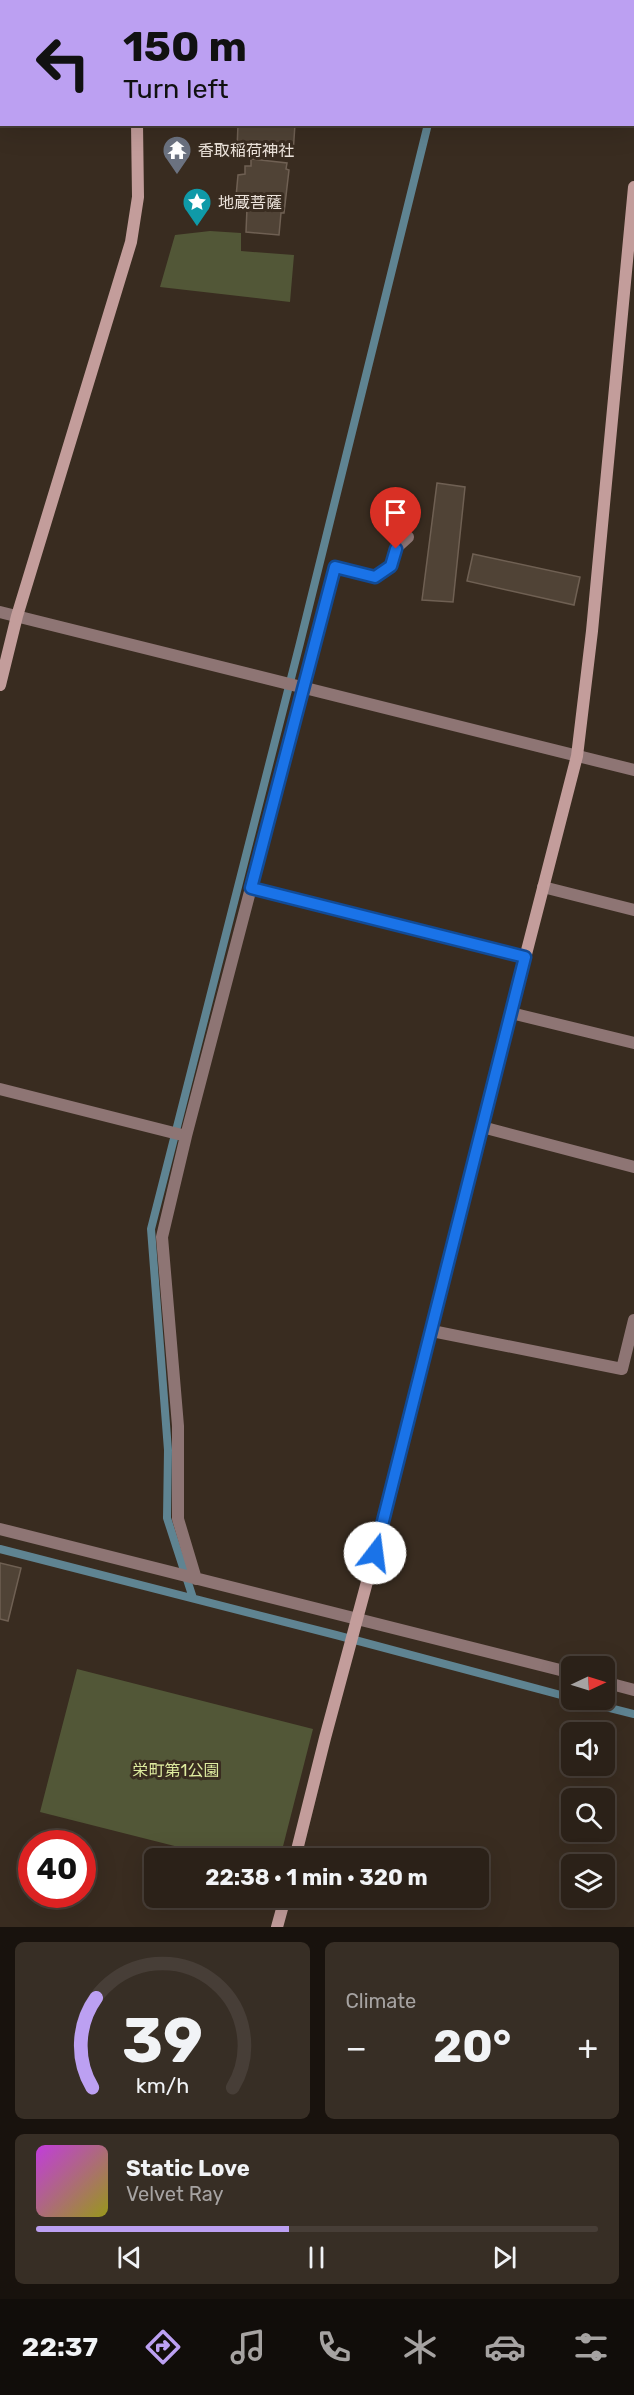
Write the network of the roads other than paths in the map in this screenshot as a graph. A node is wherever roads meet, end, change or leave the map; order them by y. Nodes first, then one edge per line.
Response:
1 (137, 126) edge
2 (634, 187) edge
3 (408, 537) dead end
4 (0, 612) edge
5 (17, 616) junction
6 (0, 685) edge
7 (303, 687) junction
8 (577, 756) junction
9 (634, 771) edge
10 (543, 887) junction
11 (251, 888) junction
12 (634, 910) edge
13 (525, 957) junction
14 (511, 1013) junction
15 (634, 1043) edge
16 (0, 1089) edge
17 (482, 1127) junction
18 (186, 1136) junction
19 (634, 1167) edge
20 (634, 1320) edge
21 (432, 1331) junction
22 (0, 1529) edge
23 (196, 1579) junction
24 (357, 1618) junction
25 (561, 1670) edge
26 (615, 1685) edge
27 (634, 1690) edge
28 (299, 1848) edge
29 (283, 1908) edge
30 (278, 1927) edge

1 - 5 street
2 - 8 street
3 - 7 street
4 - 5 street
5 - 6 street
5 - 7 street
7 - 8 street
7 - 11 street
8 - 9 street
8 - 10 street
10 - 12 street
10 - 13 street
11 - 13 street
11 - 18 street
13 - 14 street
14 - 15 street
14 - 17 street
16 - 18 street
17 - 19 street
17 - 21 street
18 - 23 street
20 - 21 street
21 - 24 street
22 - 23 street
23 - 24 street
24 - 25 street
24 - 28 street
26 - 27 street
29 - 30 street

